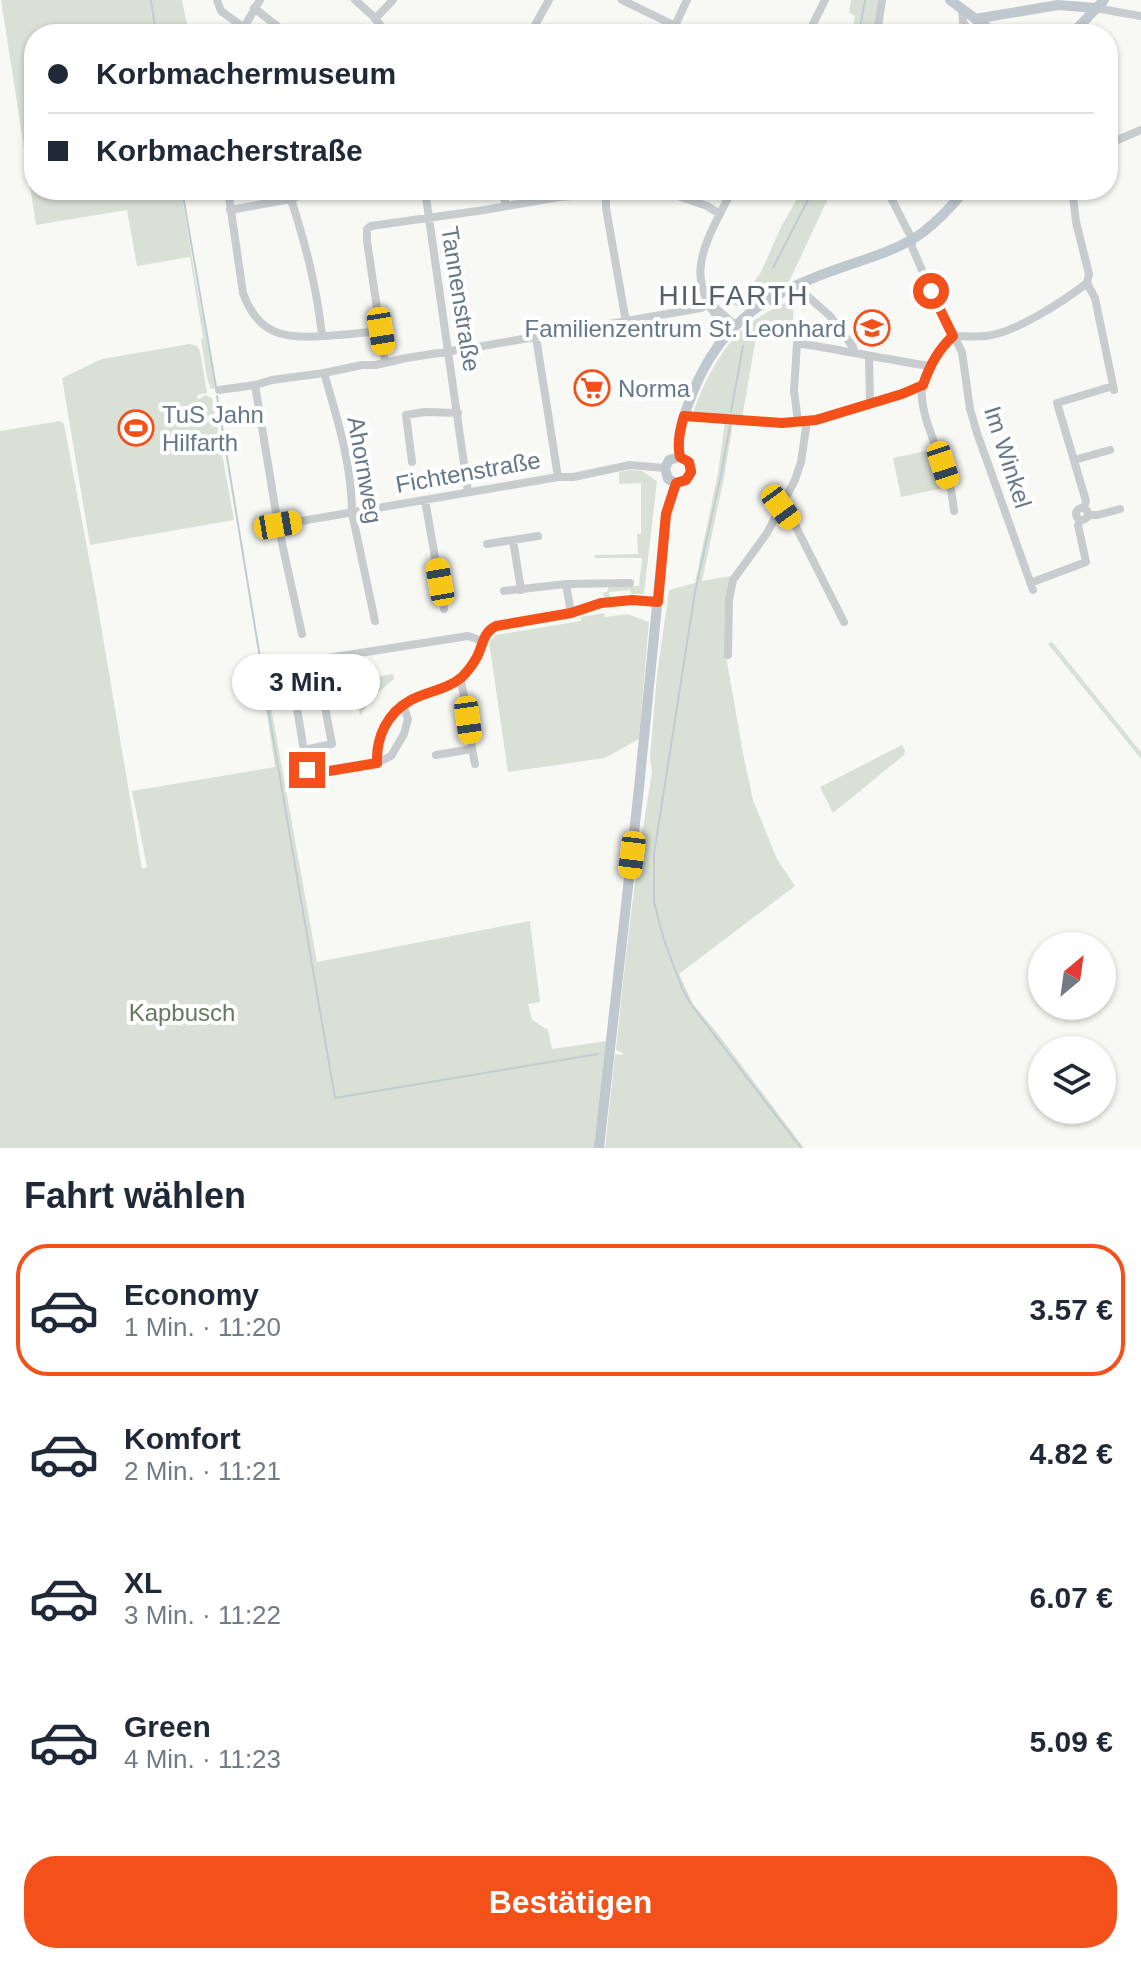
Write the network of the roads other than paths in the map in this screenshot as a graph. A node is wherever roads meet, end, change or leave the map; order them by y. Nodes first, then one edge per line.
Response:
1 (217, 0) edge
2 (355, 0) edge
3 (393, 0) edge
4 (549, 0) edge
5 (622, 0) edge
6 (687, 0) edge
7 (825, 0) edge
8 (882, 0) edge
9 (950, 0) edge
10 (257, 4) edge
11 (1099, 4) edge
12 (962, 8) junction
13 (1141, 16) edge
14 (375, 19) junction
15 (975, 19) junction
16 (235, 24) edge
17 (245, 24) edge
18 (277, 24) edge
19 (379, 24) edge
20 (536, 24) edge
21 (663, 24) edge
22 (676, 24) edge
23 (813, 24) edge
24 (878, 24) edge
25 (964, 24) edge
26 (982, 24) edge
27 (1081, 24) edge
28 (1141, 130) edge
29 (1118, 140) edge
30 (229, 200) edge
31 (285, 200) edge
32 (291, 200) edge
33 (426, 200) edge
34 (505, 200) edge
35 (541, 200) edge
36 (606, 200) edge
37 (693, 200) edge
38 (727, 200) edge
39 (893, 200) edge
40 (957, 200) edge
41 (1074, 200) edge
42 (506, 206) junction
43 (230, 210) junction
44 (720, 214) junction
45 (429, 217) junction
46 (912, 239) junction
47 (1087, 283) junction
48 (795, 285) junction
49 (710, 303) junction
50 (626, 322) junction
51 (732, 328) junction
52 (381, 331) junction
53 (322, 336) junction
54 (953, 336) junction
55 (536, 337) junction
56 (449, 352) junction
57 (855, 353) junction
58 (869, 357) junction
59 (385, 362) junction
60 (930, 366) junction
61 (324, 373) junction
62 (255, 385) junction
63 (923, 385) junction
64 (219, 390) dead end
65 (870, 404) junction
66 (458, 413) junction
67 (684, 416) junction
68 (802, 421) junction
69 (1110, 450) dead end
70 (680, 457) junction
71 (1074, 460) junction
72 (412, 462) dead end
73 (665, 468) junction
74 (558, 477) junction
75 (676, 483) junction
76 (468, 492) junction
77 (425, 500) junction
78 (781, 507) junction
79 (1120, 509) dead end
80 (954, 511) dead end
81 (352, 513) junction
82 (1084, 514) junction
83 (278, 525) junction
84 (538, 536) dead end
85 (513, 540) junction
86 (487, 544) dead end
87 (630, 583) dead end
88 (566, 584) junction
89 (521, 590) junction
90 (504, 591) dead end
91 (658, 602) junction
92 (444, 609) dead end
93 (571, 613) junction
94 (375, 621) dead end
95 (844, 622) dead end
96 (302, 634) dead end
97 (483, 641) junction
98 (728, 655) dead end
99 (316, 660) junction
100 (460, 678) junction
101 (403, 705) junction
102 (472, 749) junction
103 (304, 750) junction
104 (436, 755) dead end
105 (377, 763) junction
106 (475, 764) dead end
107 (599, 1148) edge

1 - 16 street
2 - 14 street
3 - 14 street
4 - 20 street
5 - 21 street
6 - 22 street
7 - 23 street
8 - 24 street
9 - 12 main road
10 - 17 street
10 - 18 street
11 - 13 street
11 - 15 main road
11 - 27 main road
12 - 15 main road
12 - 25 street
14 - 19 street
15 - 26 main road
28 - 29 street
30 - 43 street
31 - 43 street
32 - 53 street
33 - 45 street, Tannenstraße
34 - 42 street
35 - 42 street
36 - 50 street
37 - 44 street
38 - 44 street
39 - 46 street, Im Winkel
40 - 46 main road
41 - 47 street
42 - 45 street
43 - 53 street
44 - 49 street
45 - 52 street
45 - 56 street, Tannenstraße
46 - 48 main road
46 - 54 street, Im Winkel
47 - 54 street
47 - 71 street
48 - 51 main road
48 - 57 street
49 - 50 street
49 - 51 street
50 - 55 street
51 - 67 main road
52 - 53 street
52 - 59 street
54 - 60 street
54 - 82 street, Im Winkel
55 - 56 street
55 - 74 street
56 - 59 street
56 - 66 street, Tannenstraße
57 - 58 street
57 - 68 street
58 - 60 street
58 - 65 street
59 - 61 street
60 - 63 street
61 - 62 street
61 - 81 street, Ahornweg
62 - 64 street
62 - 83 street
63 - 65 street
63 - 80 street
65 - 68 street
66 - 72 street
66 - 76 street, Tannenstraße
67 - 68 street
67 - 70 main road
68 - 78 street
69 - 71 street
70 - 73 main road
70 - 75 main road
71 - 82 street
73 - 74 street, Fichtenstraße
73 - 75 main road
74 - 76 street, Fichtenstraße
75 - 91 main road
76 - 77 street, Fichtenstraße
77 - 81 street, Fichtenstraße
77 - 92 street
78 - 95 street
78 - 98 street
79 - 82 street
81 - 83 street, Fichtenstraße
81 - 94 street, Ahornweg
83 - 96 street
84 - 85 street
85 - 86 street
85 - 89 street
87 - 88 street
88 - 89 street
88 - 93 street
89 - 90 street
91 - 93 street
91 - 107 main road
93 - 97 street
97 - 99 street
97 - 100 street
99 - 103 street
99 - 103 street
100 - 101 street
100 - 102 street
101 - 105 street
101 - 105 street
102 - 104 street
102 - 106 street
103 - 105 street

